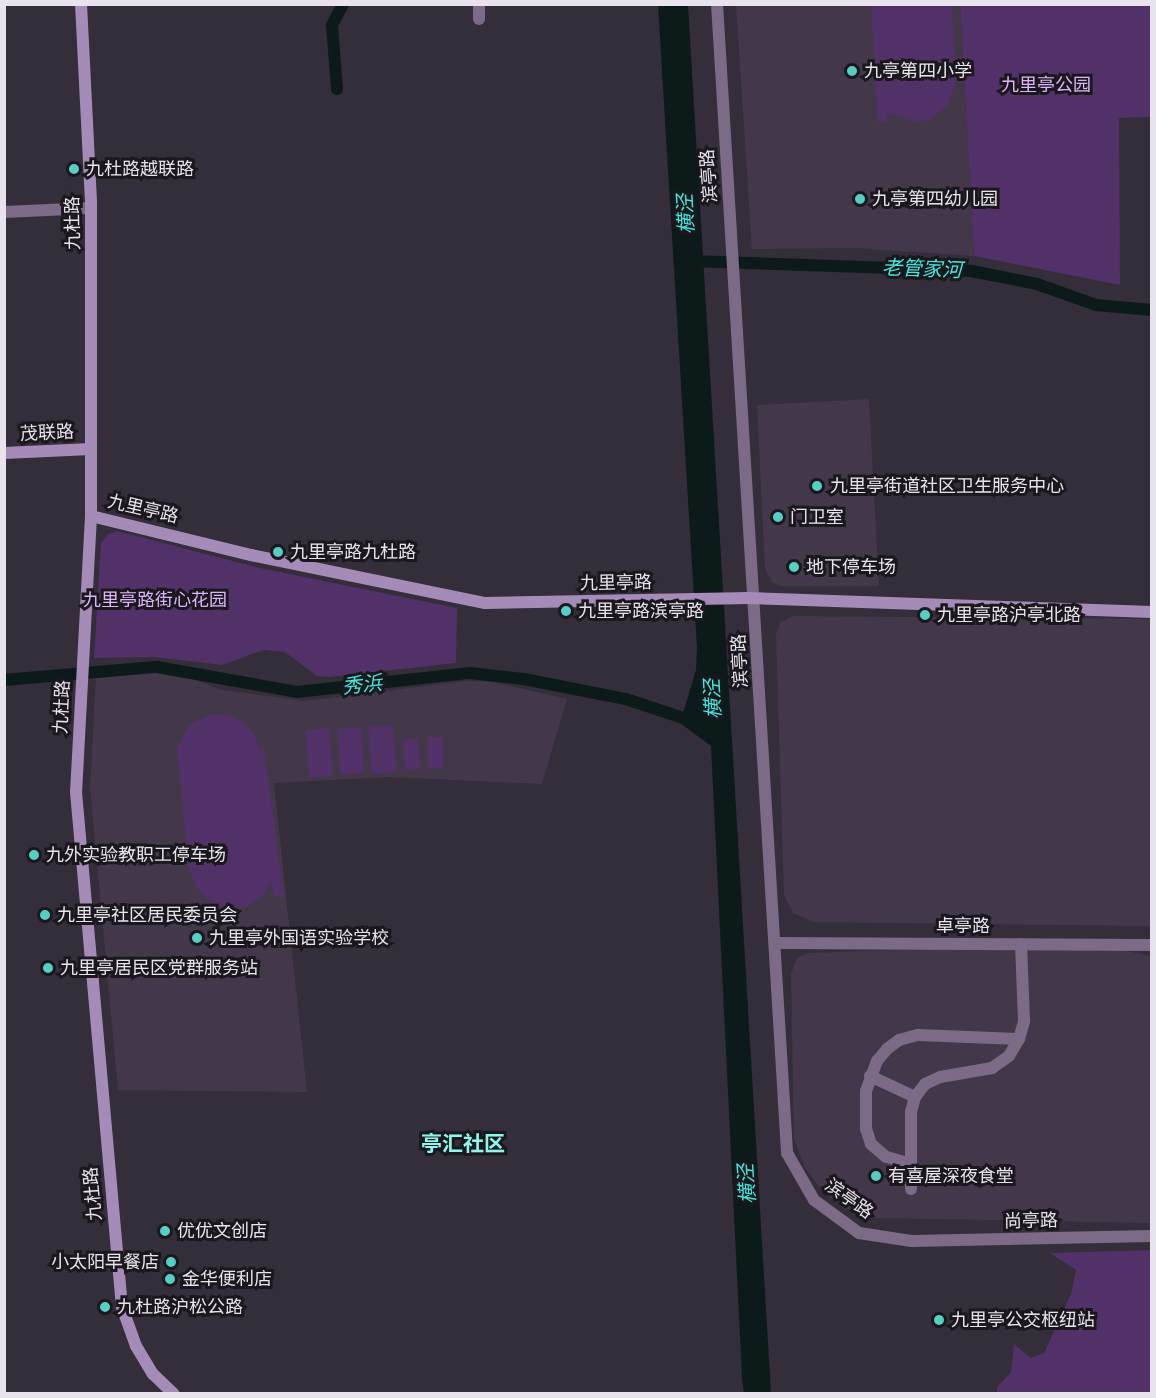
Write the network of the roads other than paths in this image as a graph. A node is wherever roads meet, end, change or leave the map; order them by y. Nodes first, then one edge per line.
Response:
1 (81, 4) edge
2 (479, 4) edge
3 (717, 4) edge
4 (479, 19) dead end
5 (91, 208) junction
6 (4, 212) edge
7 (91, 449) junction
8 (4, 453) edge
9 (91, 516) junction
10 (755, 598) junction
11 (1152, 612) edge
12 (775, 943) junction
13 (1021, 944) junction
14 (1152, 945) edge
15 (1019, 1039) junction
16 (870, 1076) junction
17 (915, 1096) junction
18 (910, 1164) junction
19 (911, 1189) dead end
20 (1152, 1236) edge
21 (910, 1241) joint
22 (174, 1394) edge

1 - 5 street, 九杜路
2 - 4 street
3 - 10 street, 滨亭路
5 - 6 street
5 - 7 street, 九杜路
7 - 8 street, 茂联路
7 - 9 street, 九杜路
9 - 10 street, 九里亭路
9 - 22 street, 九杜路
10 - 11 street, 九里亭路
10 - 12 street, 滨亭路
12 - 13 street, 卓亭路
12 - 21 street, 滨亭路
13 - 14 street, 卓亭路
13 - 15 street
15 - 16 street
15 - 17 street
16 - 17 street
16 - 18 street
17 - 18 street
18 - 19 street
20 - 21 street, 尚亭路

